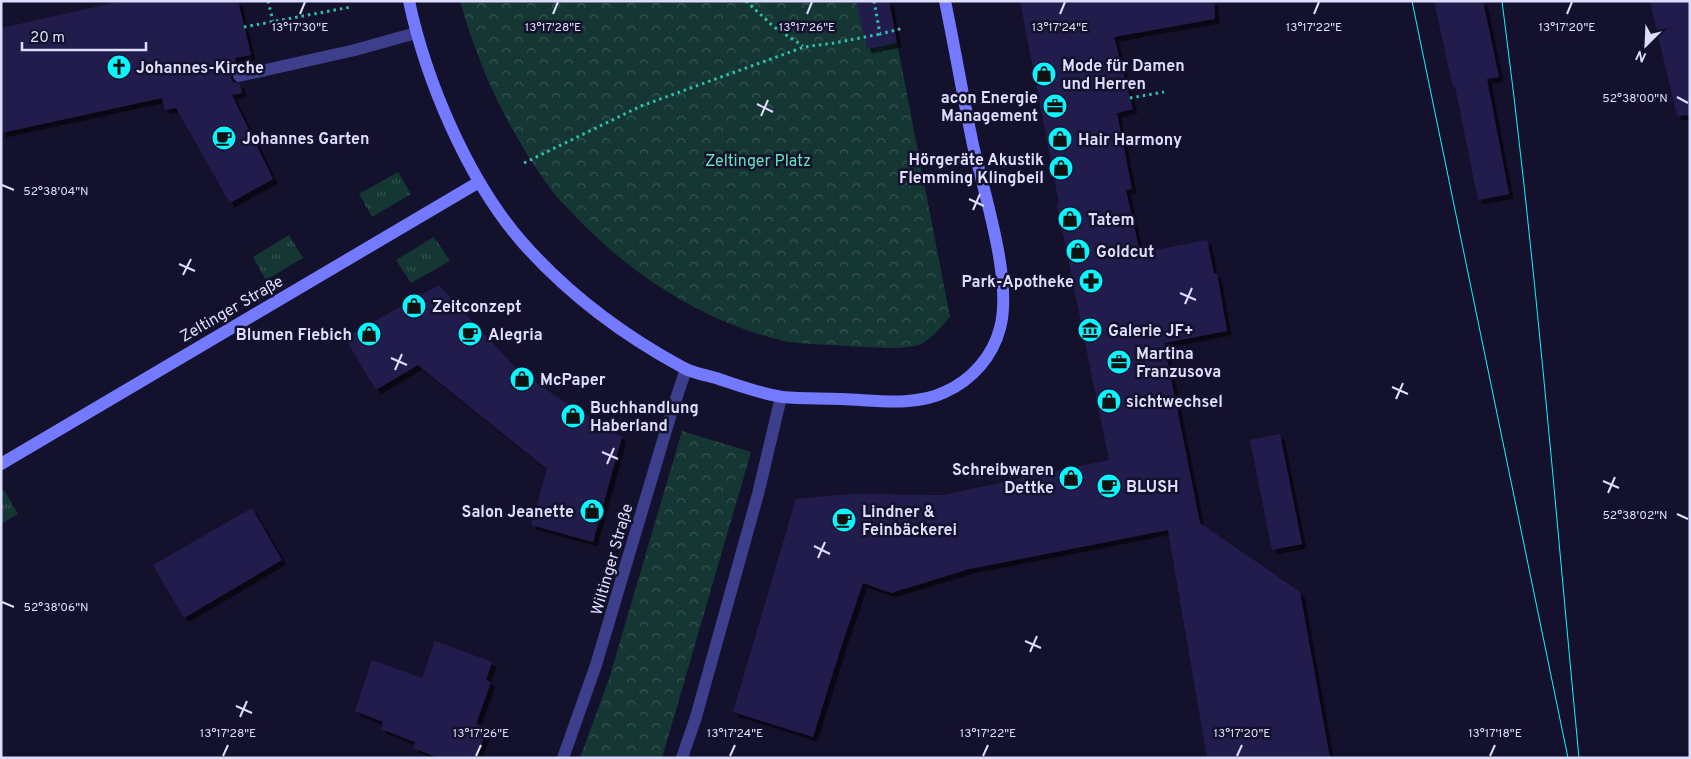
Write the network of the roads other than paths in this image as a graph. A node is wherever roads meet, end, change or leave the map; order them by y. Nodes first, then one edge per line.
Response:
1 (409, 1) edge
2 (946, 1) edge
3 (416, 33) junction
4 (239, 76) dead end
5 (479, 182) junction
6 (686, 369) junction
7 (781, 397) junction
8 (1, 464) edge
9 (563, 758) edge
10 (682, 758) edge

1 - 3 street
2 - 7 street
3 - 4 street
3 - 5 street
5 - 6 street
5 - 8 street, Zeltinger Straße
6 - 7 street
6 - 9 street, Wiltinger Straße
7 - 10 street

